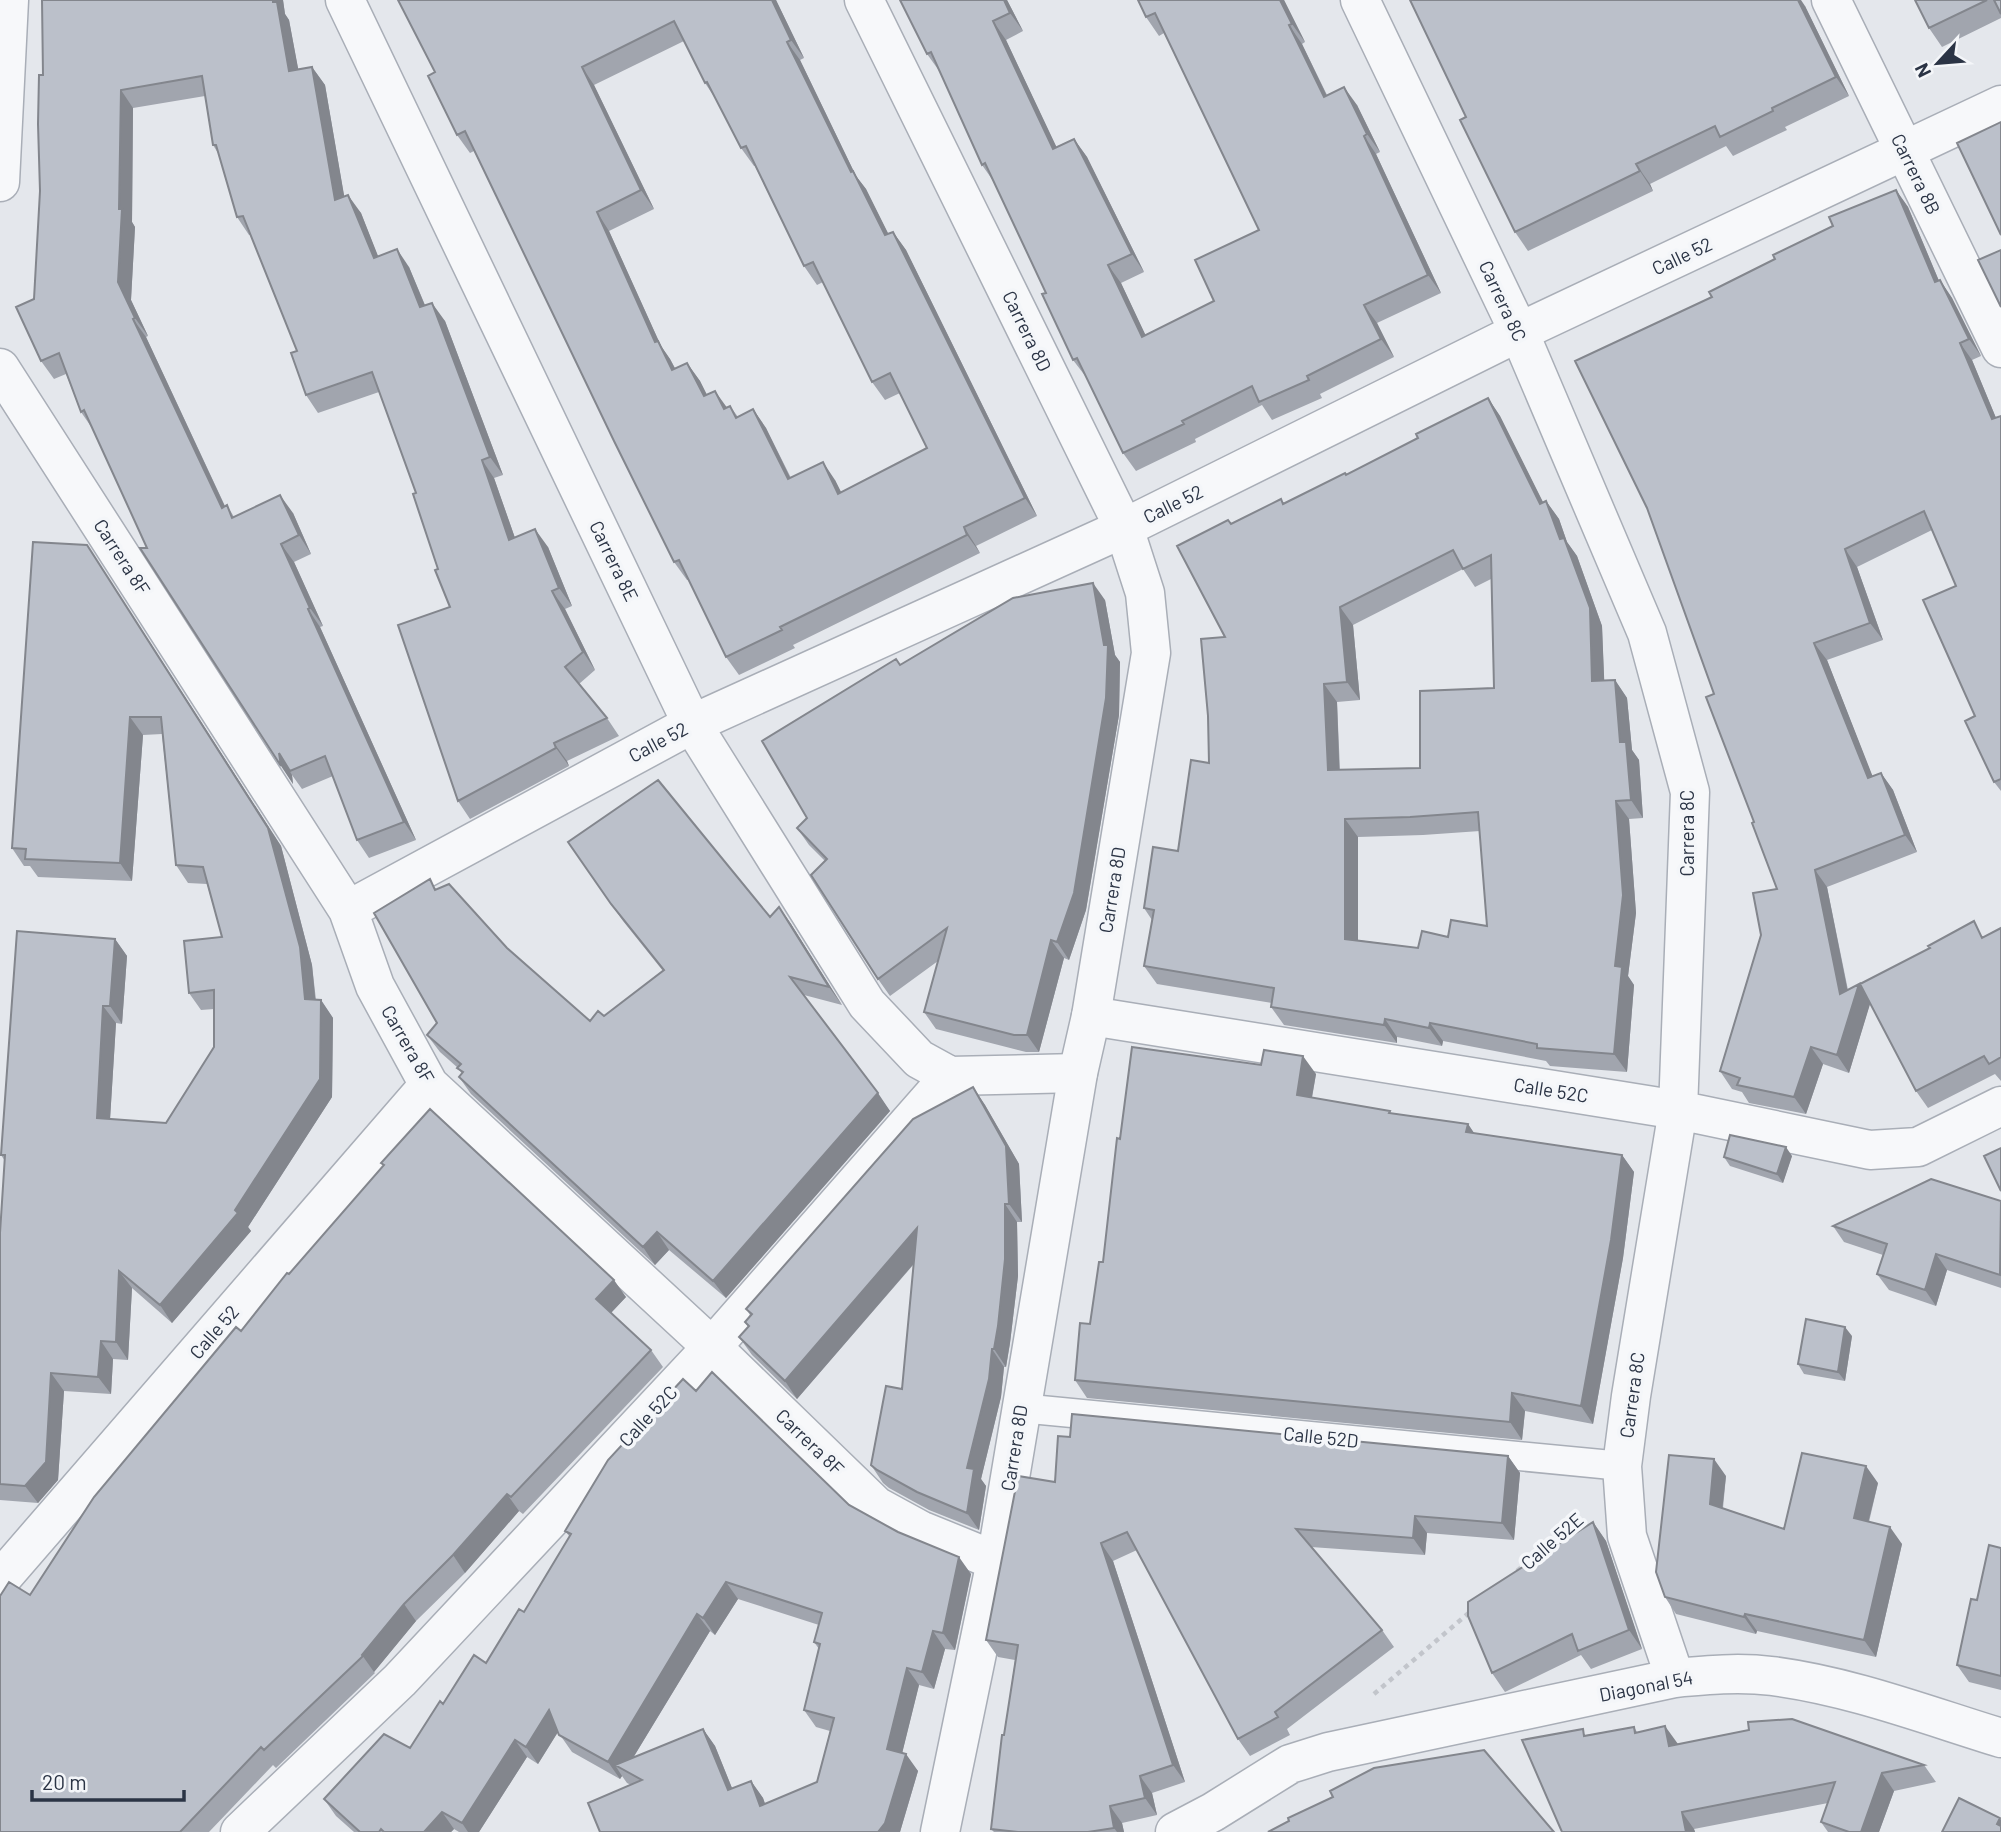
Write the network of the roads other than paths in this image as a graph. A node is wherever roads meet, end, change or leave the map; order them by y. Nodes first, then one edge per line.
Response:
1 (9, 0) edge
2 (345, 0) edge
3 (864, 0) edge
4 (1360, 0) edge
5 (1831, 0) edge
6 (2001, 105) edge
7 (1905, 151) junction
8 (0, 182) edge
9 (1519, 332) junction
10 (2001, 348) edge
11 (0, 368) edge
12 (1124, 528) junction
13 (692, 723) junction
14 (348, 910) junction
15 (1091, 1016) junction
16 (1078, 1073) junction
17 (950, 1076) junction
18 (429, 1084) junction
19 (2001, 1106) edge
20 (1678, 1110) junction
21 (712, 1347) junction
22 (1020, 1408) junction
23 (1622, 1466) junction
24 (996, 1561) junction
25 (0, 1580) edge
26 (1675, 1678) junction
27 (2001, 1738) edge
28 (240, 1832) edge
29 (940, 1832) edge
30 (1175, 1832) edge

1 - 8 street
2 - 13 street, Carrera 8E
3 - 12 street, Carrera 8D
4 - 9 street, Carrera 8C
5 - 7 street, Carrera 8B
6 - 7 street, Calle 52
7 - 9 street, Calle 52
7 - 10 street, Carrera 8B
9 - 12 street, Calle 52
9 - 20 street, Carrera 8C
11 - 14 street, Carrera 8F
12 - 13 street, Calle 52
12 - 15 street, Carrera 8D
13 - 14 street, Calle 52
13 - 17 street, Carrera 8E
14 - 18 street, Carrera 8F
15 - 16 street, Carrera 8D
15 - 20 street, Calle 52C
16 - 17 street
16 - 22 street, Carrera 8D
17 - 21 street, Calle 52C
18 - 21 street, Carrera 8F
18 - 25 street, Calle 52
19 - 20 street, Calle 52C
20 - 23 street, Carrera 8C
21 - 24 street, Carrera 8F
21 - 28 street, Calle 52C
22 - 23 lane, Calle 52D
22 - 24 street, Carrera 8D
23 - 26 street, Carrera 8C
24 - 29 street, Carrera 8D
26 - 27 street, Diagonal 54
26 - 30 street, Diagonal 54

